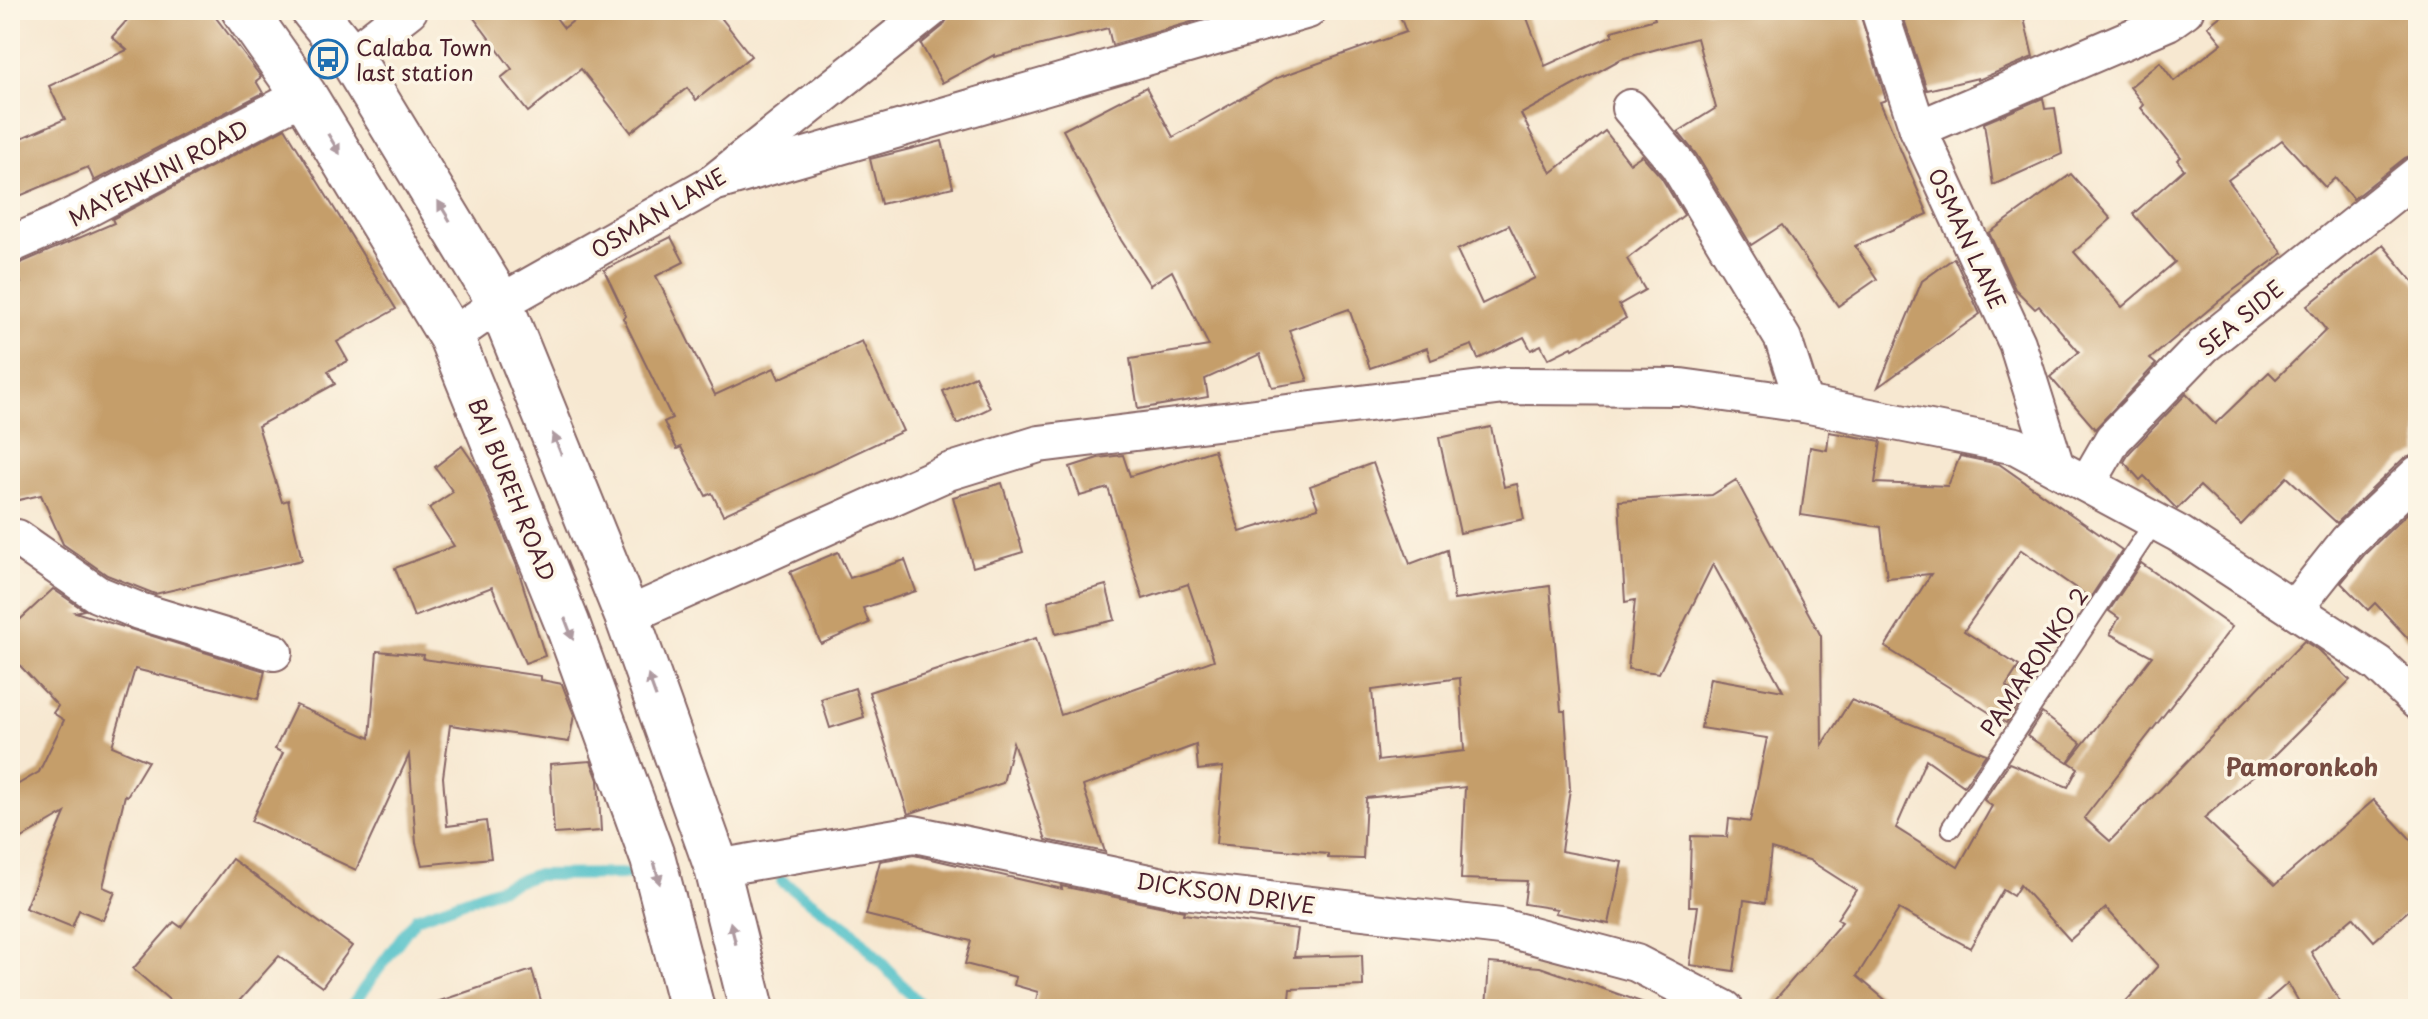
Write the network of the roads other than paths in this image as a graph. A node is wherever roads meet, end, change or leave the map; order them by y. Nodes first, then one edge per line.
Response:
1 (244, 10) edge
2 (313, 10) edge
3 (409, 10) edge
4 (930, 10) edge
5 (1308, 10) edge
6 (1879, 10) edge
7 (2185, 10) edge
8 (350, 56) junction
9 (304, 95) junction
10 (1630, 108) dead end
11 (1918, 129) junction
12 (2418, 174) edge
13 (713, 183) junction
14 (10, 245) edge
15 (500, 303) junction
16 (451, 337) junction
17 (1804, 404) junction
18 (2418, 474) edge
19 (2071, 475) junction
20 (2155, 521) junction
21 (10, 538) edge
22 (2294, 609) junction
23 (627, 616) junction
24 (274, 652) dead end
25 (2418, 702) edge
26 (1951, 828) dead end
27 (717, 868) junction
28 (692, 1009) edge
29 (752, 1009) edge
30 (1725, 1009) edge

1 - 9 highway, BAI BUREH ROAD
2 - 8 highway
3 - 8 street
4 - 13 street, OSMAN LANE
5 - 13 street
6 - 11 street, OSMAN LANE
7 - 11 street
15 -> 8 highway
9 - 14 street, MAYENKINI ROAD
9 -> 16 highway, BAI BUREH ROAD
10 - 17 street
11 - 19 street, OSMAN LANE
12 - 19 street, SEA SIDE
13 - 15 street, OSMAN LANE
15 - 16 street, OSMAN LANE
23 -> 15 highway
16 -> 28 highway, BAI BUREH ROAD
17 - 19 street
17 - 23 street
18 - 22 street
19 - 20 street
20 - 22 street
20 - 26 lane, PAMARONKO 2
21 - 24 street
22 - 25 street
27 -> 23 highway
29 -> 27 highway
27 - 30 street, DICKSON DRIVE

